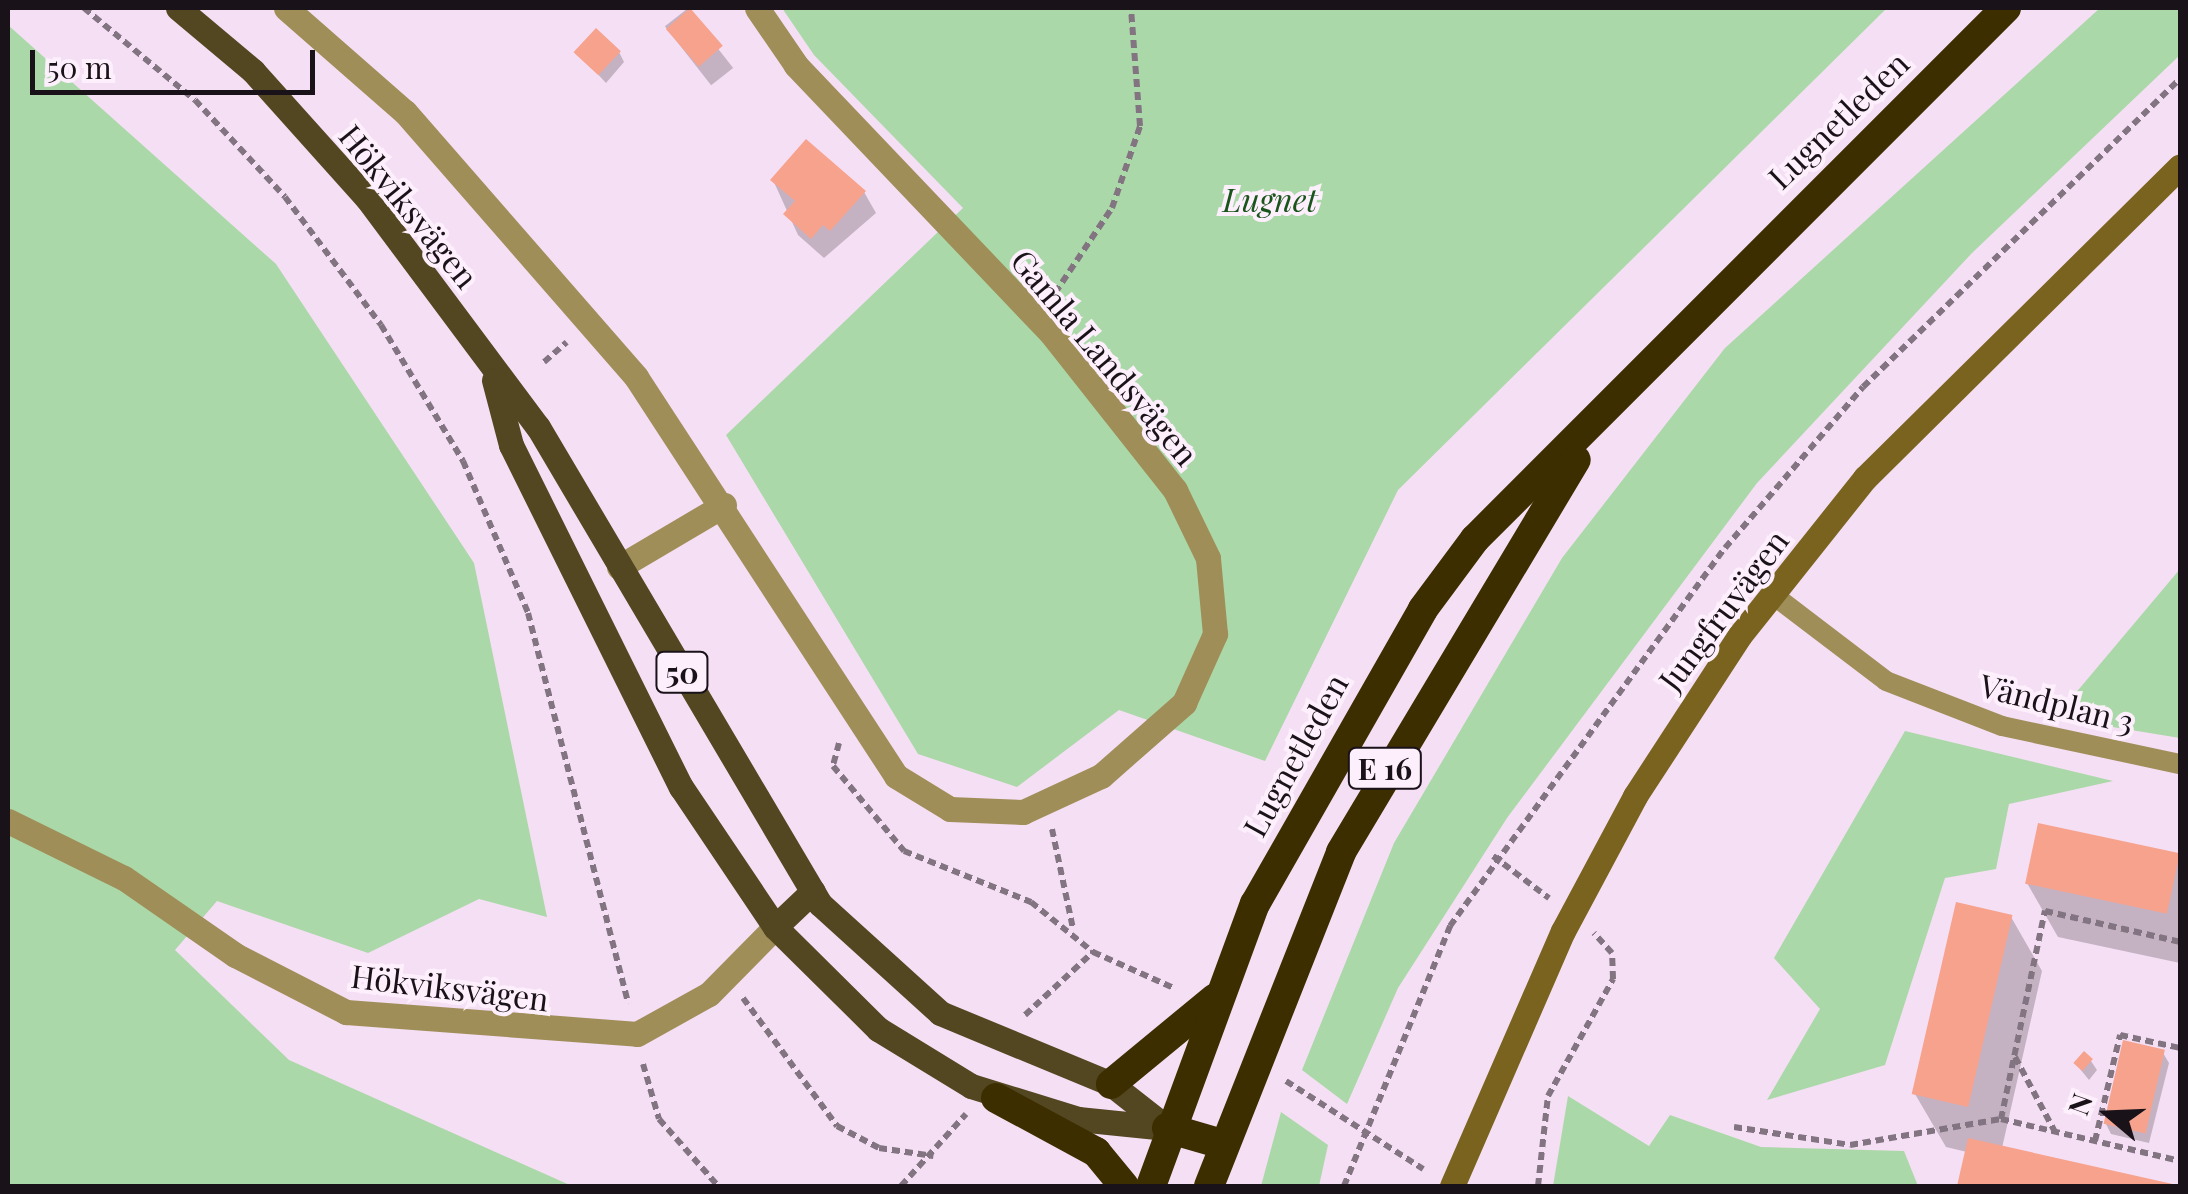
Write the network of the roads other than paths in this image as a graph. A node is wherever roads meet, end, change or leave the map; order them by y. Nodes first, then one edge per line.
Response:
1 (178, 8) edge
2 (286, 8) edge
3 (757, 8) edge
4 (2006, 8) edge
5 (2180, 166) edge
6 (492, 372) junction
7 (1602, 420) junction
8 (724, 505) junction
9 (620, 567) junction
10 (582, 587) junction
11 (1772, 594) junction
12 (2180, 764) edge
13 (8, 821) edge
14 (813, 892) junction
15 (775, 927) junction
16 (1214, 999) junction
17 (1111, 1084) junction
18 (996, 1098) junction
19 (1168, 1128) junction
20 (1222, 1144) junction
21 (1124, 1186) edge
22 (1152, 1186) edge
23 (1209, 1186) edge
24 (1452, 1186) edge

1 - 6 main road, Hökviksvägen / 50
2 - 8 street, Gamla Landsvägen
3 - 8 street, Gamla Landsvägen
4 - 7 highway, Lugnetleden / E 16
5 - 11 street, Jungfruvägen
6 - 9 main road, Hökviksvägen / 50
6 - 10 main road, Hökviksvägen / 50
7 - 16 highway, Lugnetleden / E 16
7 - 20 highway, Lugnetleden / E 16
8 - 9 street
9 - 10 main road
9 - 14 main road, Hökviksvägen / 50
10 - 15 main road, Hökviksvägen / 50
11 - 12 lane, Vändplan 3
11 - 24 street, Jungfruvägen
13 - 15 street, Hökviksvägen
14 - 15 main road, Hökviksvägen
14 - 17 main road, Hökviksvägen / 50
15 - 18 main road, Hökviksvägen / 50
16 - 17 highway
16 - 19 highway, Lugnetleden / E 16
17 - 19 main road, Hökviksvägen / 50
18 - 19 main road, Hökviksvägen / 50
18 - 21 highway, 50
19 - 20 highway
19 - 22 highway, Lugnetleden / E 16
20 - 23 highway, Lugnetleden / E 16

